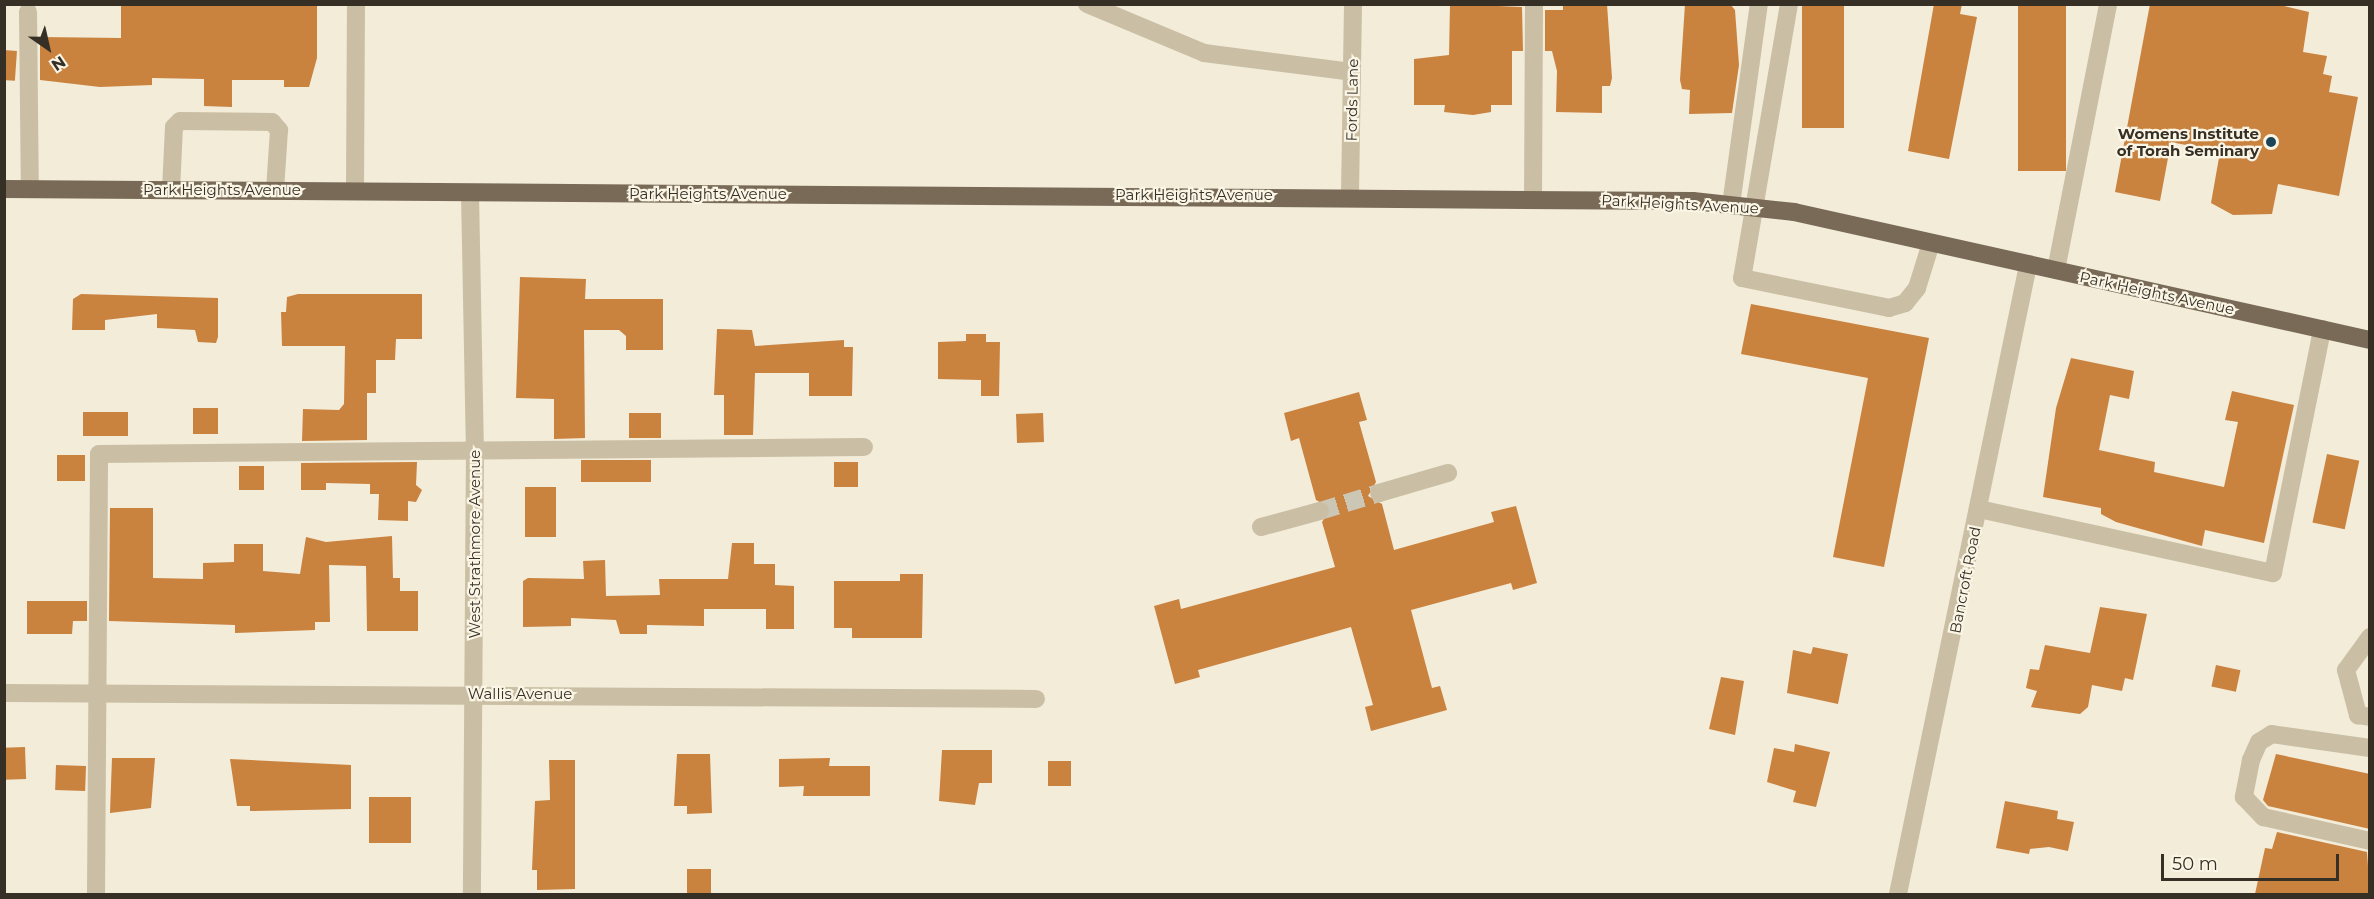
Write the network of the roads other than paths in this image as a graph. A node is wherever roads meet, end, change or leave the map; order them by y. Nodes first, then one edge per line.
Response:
1 (356, 4) edge
2 (1088, 4) edge
3 (1353, 4) edge
4 (1534, 4) edge
5 (1759, 4) edge
6 (1789, 4) edge
7 (2108, 4) edge
8 (28, 12) dead end
9 (1352, 72) junction
10 (4, 189) edge
11 (30, 189) junction
12 (171, 190) junction
13 (275, 191) junction
14 (355, 191) junction
15 (470, 193) junction
16 (1350, 195) junction
17 (1533, 198) junction
18 (1731, 205) junction
19 (1757, 207) junction
20 (1931, 243) junction
21 (2028, 265) junction
22 (2056, 270) junction
23 (2322, 329) junction
24 (2370, 340) edge
25 (475, 447) junction
26 (864, 447) dead end
27 (1448, 473) dead end
28 (1379, 493) tunnel mouth
29 (1979, 509) junction
30 (1320, 511) tunnel mouth
31 (1261, 527) dead end
32 (2370, 637) edge
33 (4, 693) edge
34 (96, 693) junction
35 (474, 694) junction
36 (1036, 699) dead end
37 (2370, 717) edge
38 (2370, 748) edge
39 (2370, 841) edge
40 (96, 894) edge
41 (472, 894) edge
42 (1903, 894) edge

1 - 14 street
2 - 9 street
3 - 9 street, Fords Lane
4 - 17 street
5 - 18 street
6 - 19 street
7 - 22 street
8 - 11 street
9 - 16 street, Fords Lane
10 - 11 main road, Park Heights Avenue
11 - 12 main road, Park Heights Avenue
12 - 13 main road, Park Heights Avenue
12 - 13 street
13 - 14 main road, Park Heights Avenue
14 - 15 main road, Park Heights Avenue
15 - 16 main road, Park Heights Avenue
15 - 25 street, West Strathmore Avenue
16 - 17 main road, Park Heights Avenue
17 - 18 main road, Park Heights Avenue
18 - 19 main road, Park Heights Avenue
19 - 20 main road, Park Heights Avenue
19 - 20 street
20 - 21 main road, Park Heights Avenue
21 - 22 main road, Park Heights Avenue
21 - 29 street, Bancroft Road
22 - 23 main road, Park Heights Avenue
23 - 24 main road, Park Heights Avenue
23 - 29 street
25 - 26 street
25 - 34 street
25 - 35 street, West Strathmore Avenue
27 - 28 street
29 - 42 street, Bancroft Road
30 - 31 street
32 - 37 street
33 - 34 street, Wallis Avenue
34 - 35 street, Wallis Avenue
34 - 40 street
35 - 36 street, Wallis Avenue
35 - 41 street, West Strathmore Avenue
38 - 39 street

